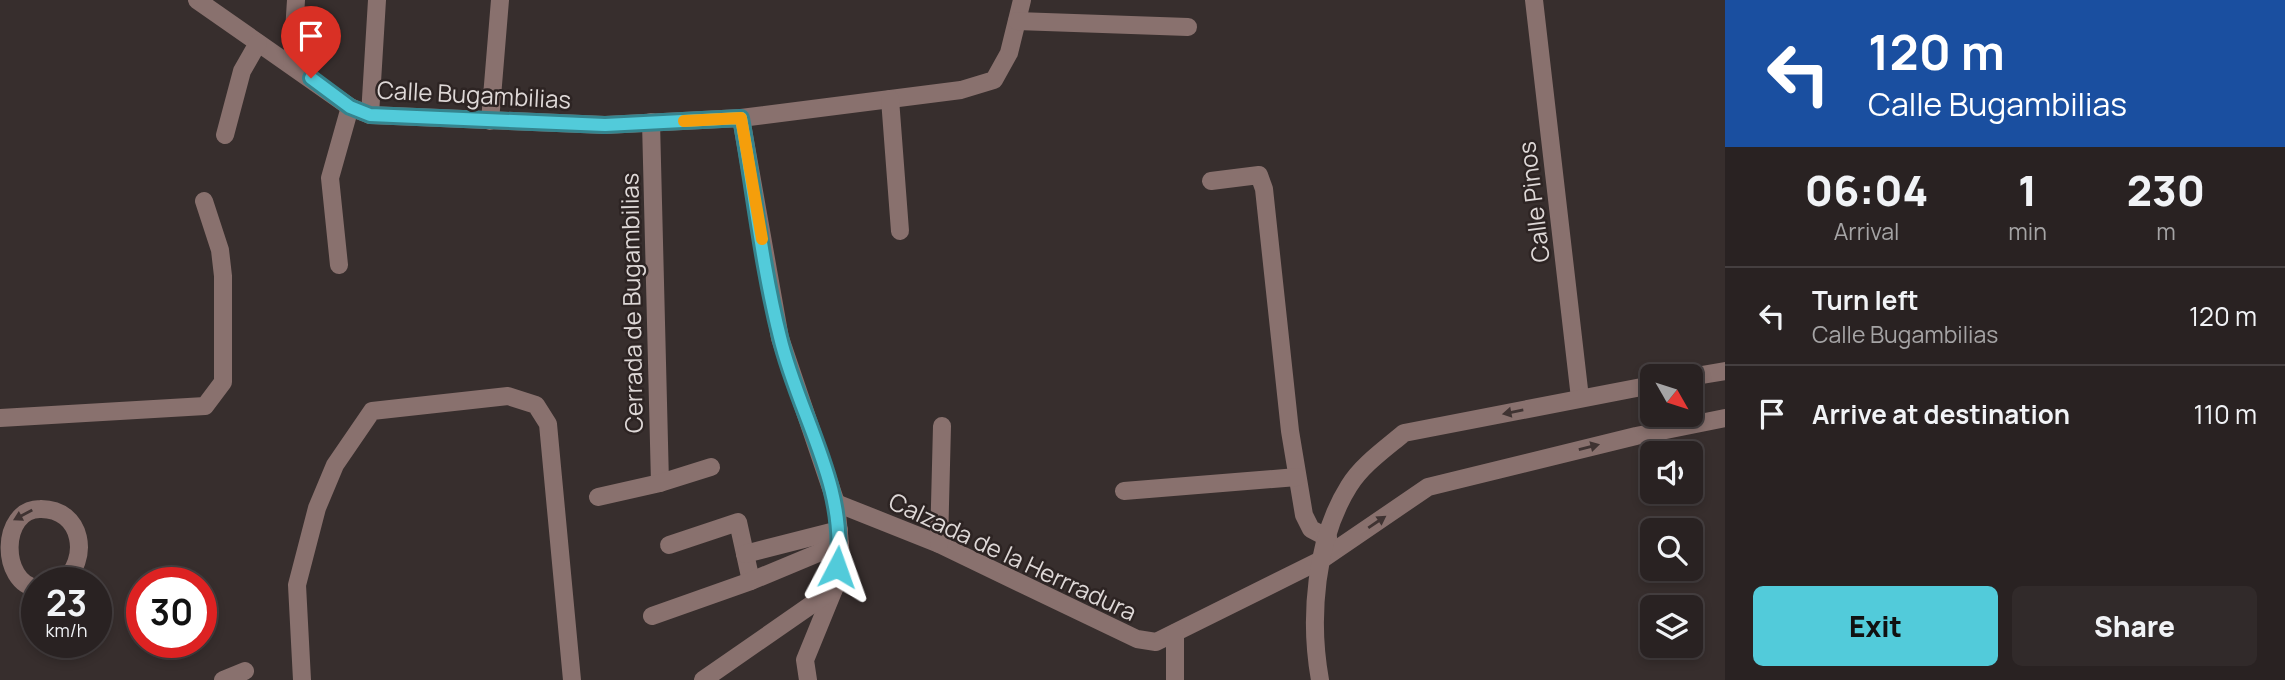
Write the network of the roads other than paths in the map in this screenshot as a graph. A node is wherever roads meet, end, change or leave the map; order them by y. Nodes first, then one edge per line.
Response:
1 (197, 0) edge
2 (296, 0) edge
3 (377, 0) edge
4 (500, 0) edge
5 (1022, 0) edge
6 (1534, 0) edge
7 (1017, 21) junction
8 (1188, 27) dead end
9 (258, 43) junction
10 (292, 64) junction
11 (890, 99) junction
12 (350, 107) junction
13 (370, 115) junction
14 (741, 118) junction
15 (490, 121) junction
16 (652, 122) junction
17 (225, 135) dead end
18 (1211, 181) dead end
19 (204, 201) dead end
20 (900, 231) dead end
21 (339, 265) dead end
22 (1725, 371) edge
23 (1703, 375) edge
24 (1640, 387) edge
25 (1580, 398) junction
26 (0, 418) edge
27 (1725, 418) edge
28 (942, 426) dead end
29 (711, 467) dead end
30 (1297, 477) junction
31 (660, 483) junction
32 (1124, 491) dead end
33 (598, 497) dead end
34 (836, 503) junction
35 (840, 537) junction
36 (1328, 538) junction
37 (0, 543) edge
38 (939, 544) junction
39 (669, 545) dead end
40 (745, 554) junction
41 (1321, 560) junction
42 (75, 567) edge
43 (751, 582) junction
44 (21, 584) edge
45 (834, 589) junction
46 (652, 616) dead end
47 (1175, 633) junction
48 (245, 671) dead end
49 (223, 680) edge
50 (302, 680) edge
51 (572, 680) edge
52 (703, 680) edge
53 (808, 680) edge
54 (1175, 680) edge
55 (1320, 680) edge

1 - 9 street, Calle Bugambilias
2 - 10 street
3 - 13 street
4 - 15 street
5 - 7 street
6 - 25 street, Calle Pinos
7 - 8 street
7 - 11 street, Calle Bugambilias
9 - 10 street, Calle Bugambilias
9 - 17 street
10 - 12 street, Calle Bugambilias
11 - 14 street, Calle Bugambilias
11 - 20 street
12 - 13 street, Calle Bugambilias
12 - 21 street
13 - 15 street, Calle Bugambilias
14 - 16 street, Calle Bugambilias
14 - 34 street
15 - 16 street, Calle Bugambilias
16 - 31 street, Cerrada de Bugambilias
18 - 30 street
19 - 26 street
22 - 23 street
24 - 25 street
25 -> 36 street
41 -> 27 street, Calzada de la Herrradura
28 - 38 street
29 - 31 street
30 - 32 street
30 - 36 street
31 - 33 street
34 - 35 street
34 - 38 street, Calzada de la Herrradura
35 - 40 street
35 - 43 street
35 - 45 street
36 - 41 street
42 -> 37 street
37 - 44 street
38 - 47 street, Calzada de la Herrradura
39 - 40 street
40 - 43 street
41 - 47 street, Calzada de la Herrradura
41 - 55 street
43 - 46 street
45 - 52 street
45 - 53 street
47 - 54 street
48 - 49 street
50 - 51 street

